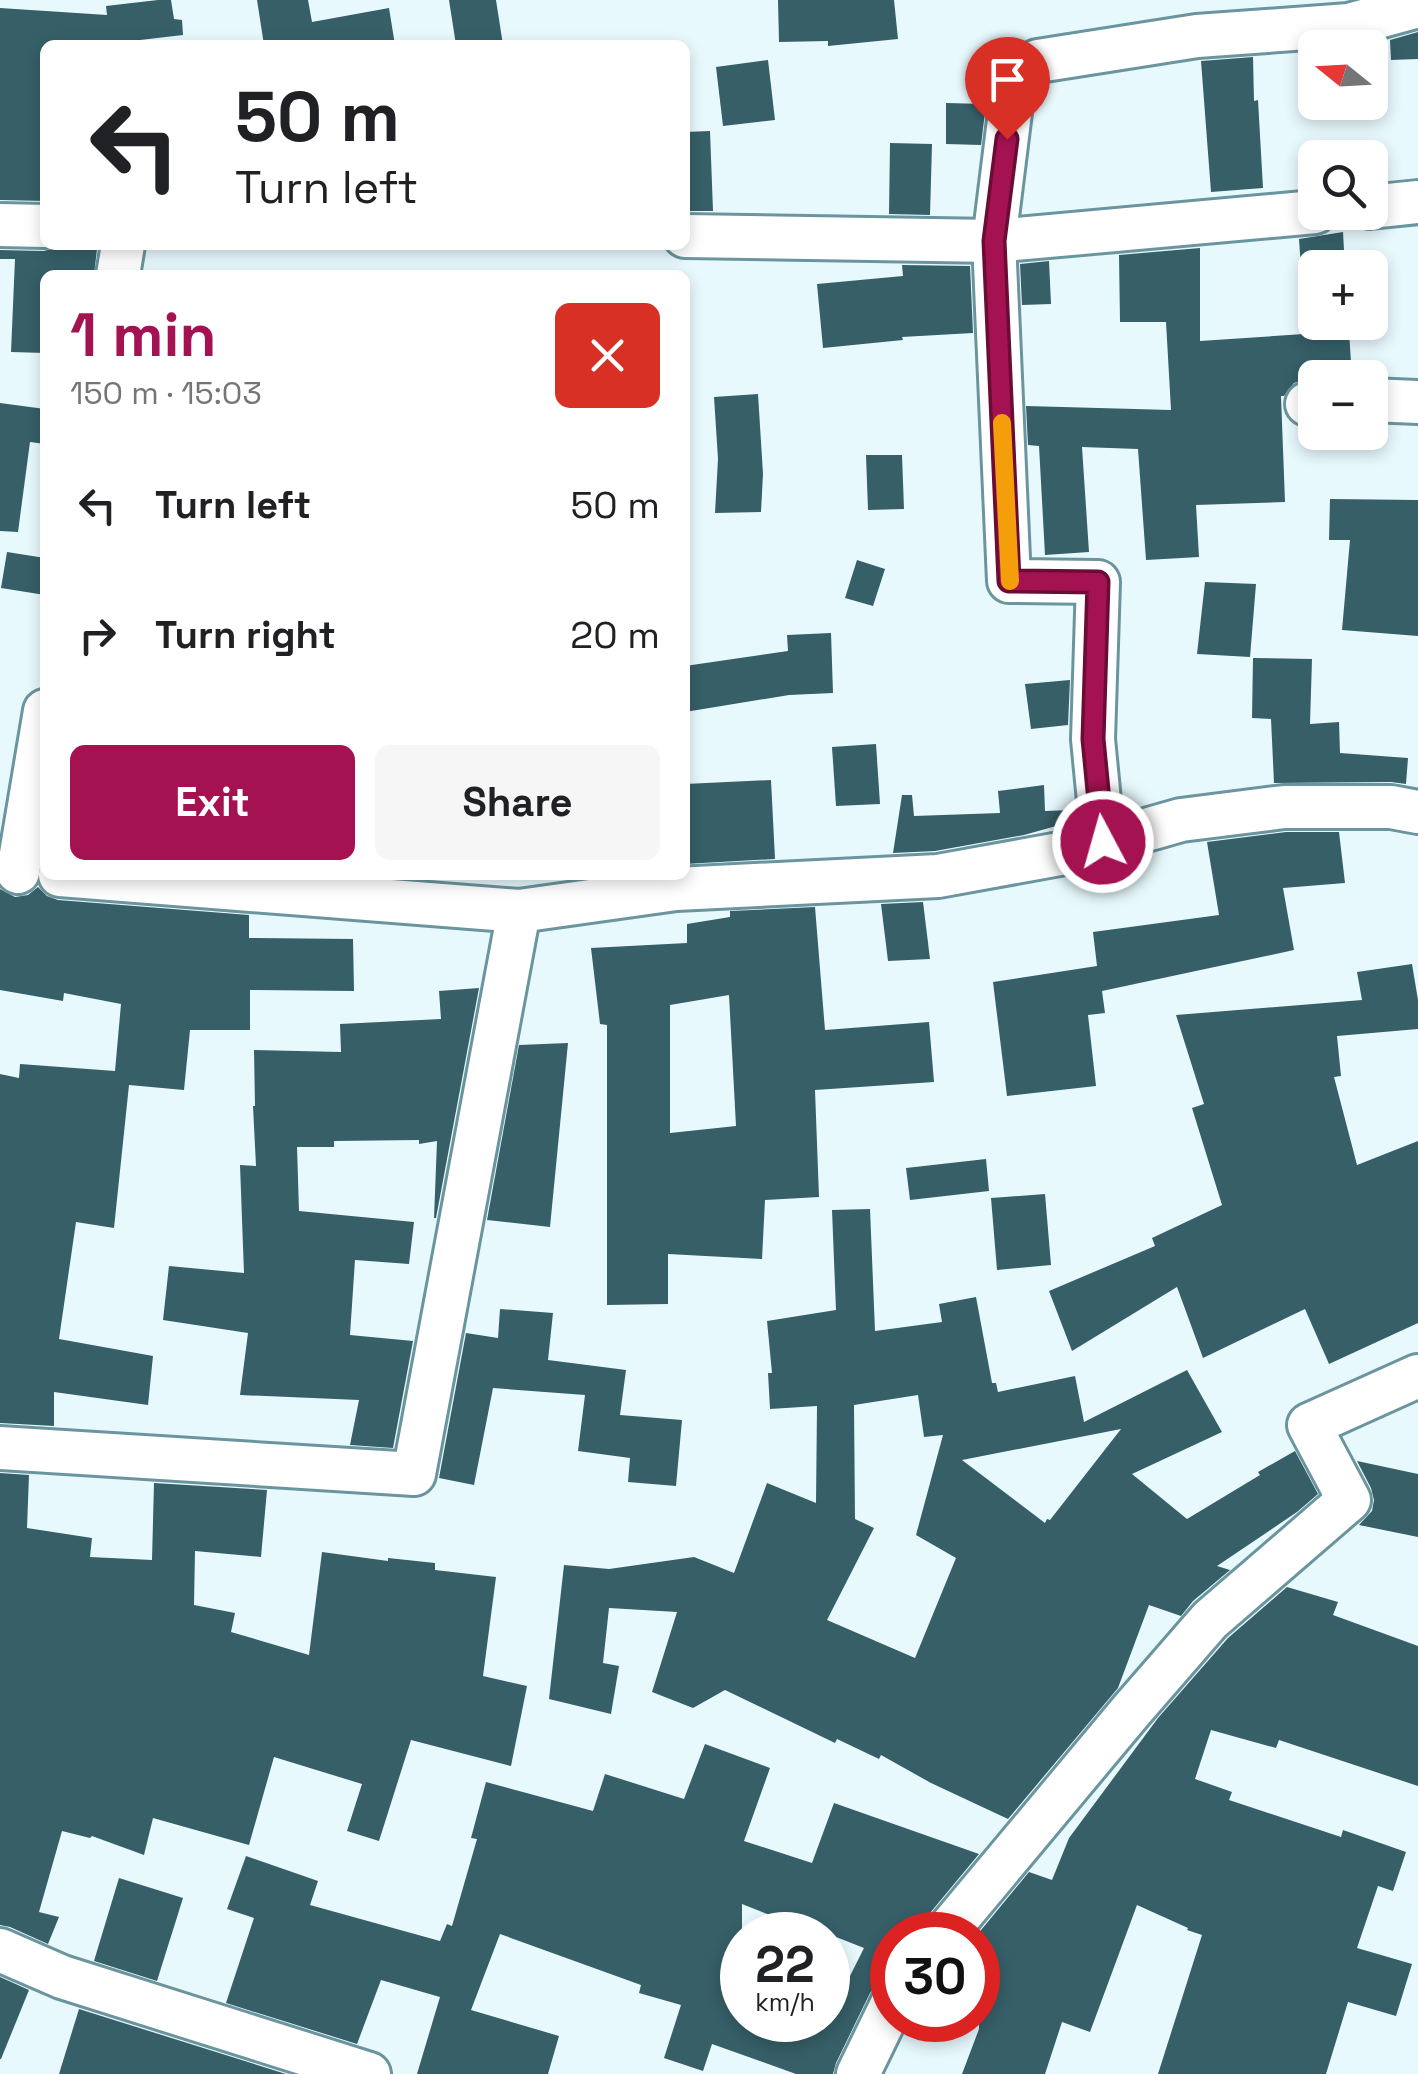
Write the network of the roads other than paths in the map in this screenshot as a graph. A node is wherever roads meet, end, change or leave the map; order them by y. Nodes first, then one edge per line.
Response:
1 (1418, 6) edge
2 (1418, 202) edge
3 (1388, 205) edge
4 (1298, 214) edge
5 (0, 226) edge
6 (40, 226) edge
7 (690, 236) edge
8 (994, 241) junction
9 (1388, 401) edge
10 (1418, 402) edge
11 (40, 745) edge
12 (1418, 812) edge
13 (1103, 842) junction
14 (21, 872) edge
15 (124, 880) edge
16 (519, 911) junction
17 (1418, 1376) edge
18 (0, 1448) edge
19 (963, 1912) edge
20 (0, 1950) edge
21 (874, 2042) edge
22 (368, 2074) edge
23 (858, 2074) edge

1 - 8 street
2 - 3 street
4 - 8 street
5 - 6 street
7 - 8 street
8 - 13 street
9 - 10 street
11 - 14 street
12 - 13 street
13 - 16 street
15 - 16 street
16 - 18 street
17 - 19 street
20 - 22 street
21 - 23 street

